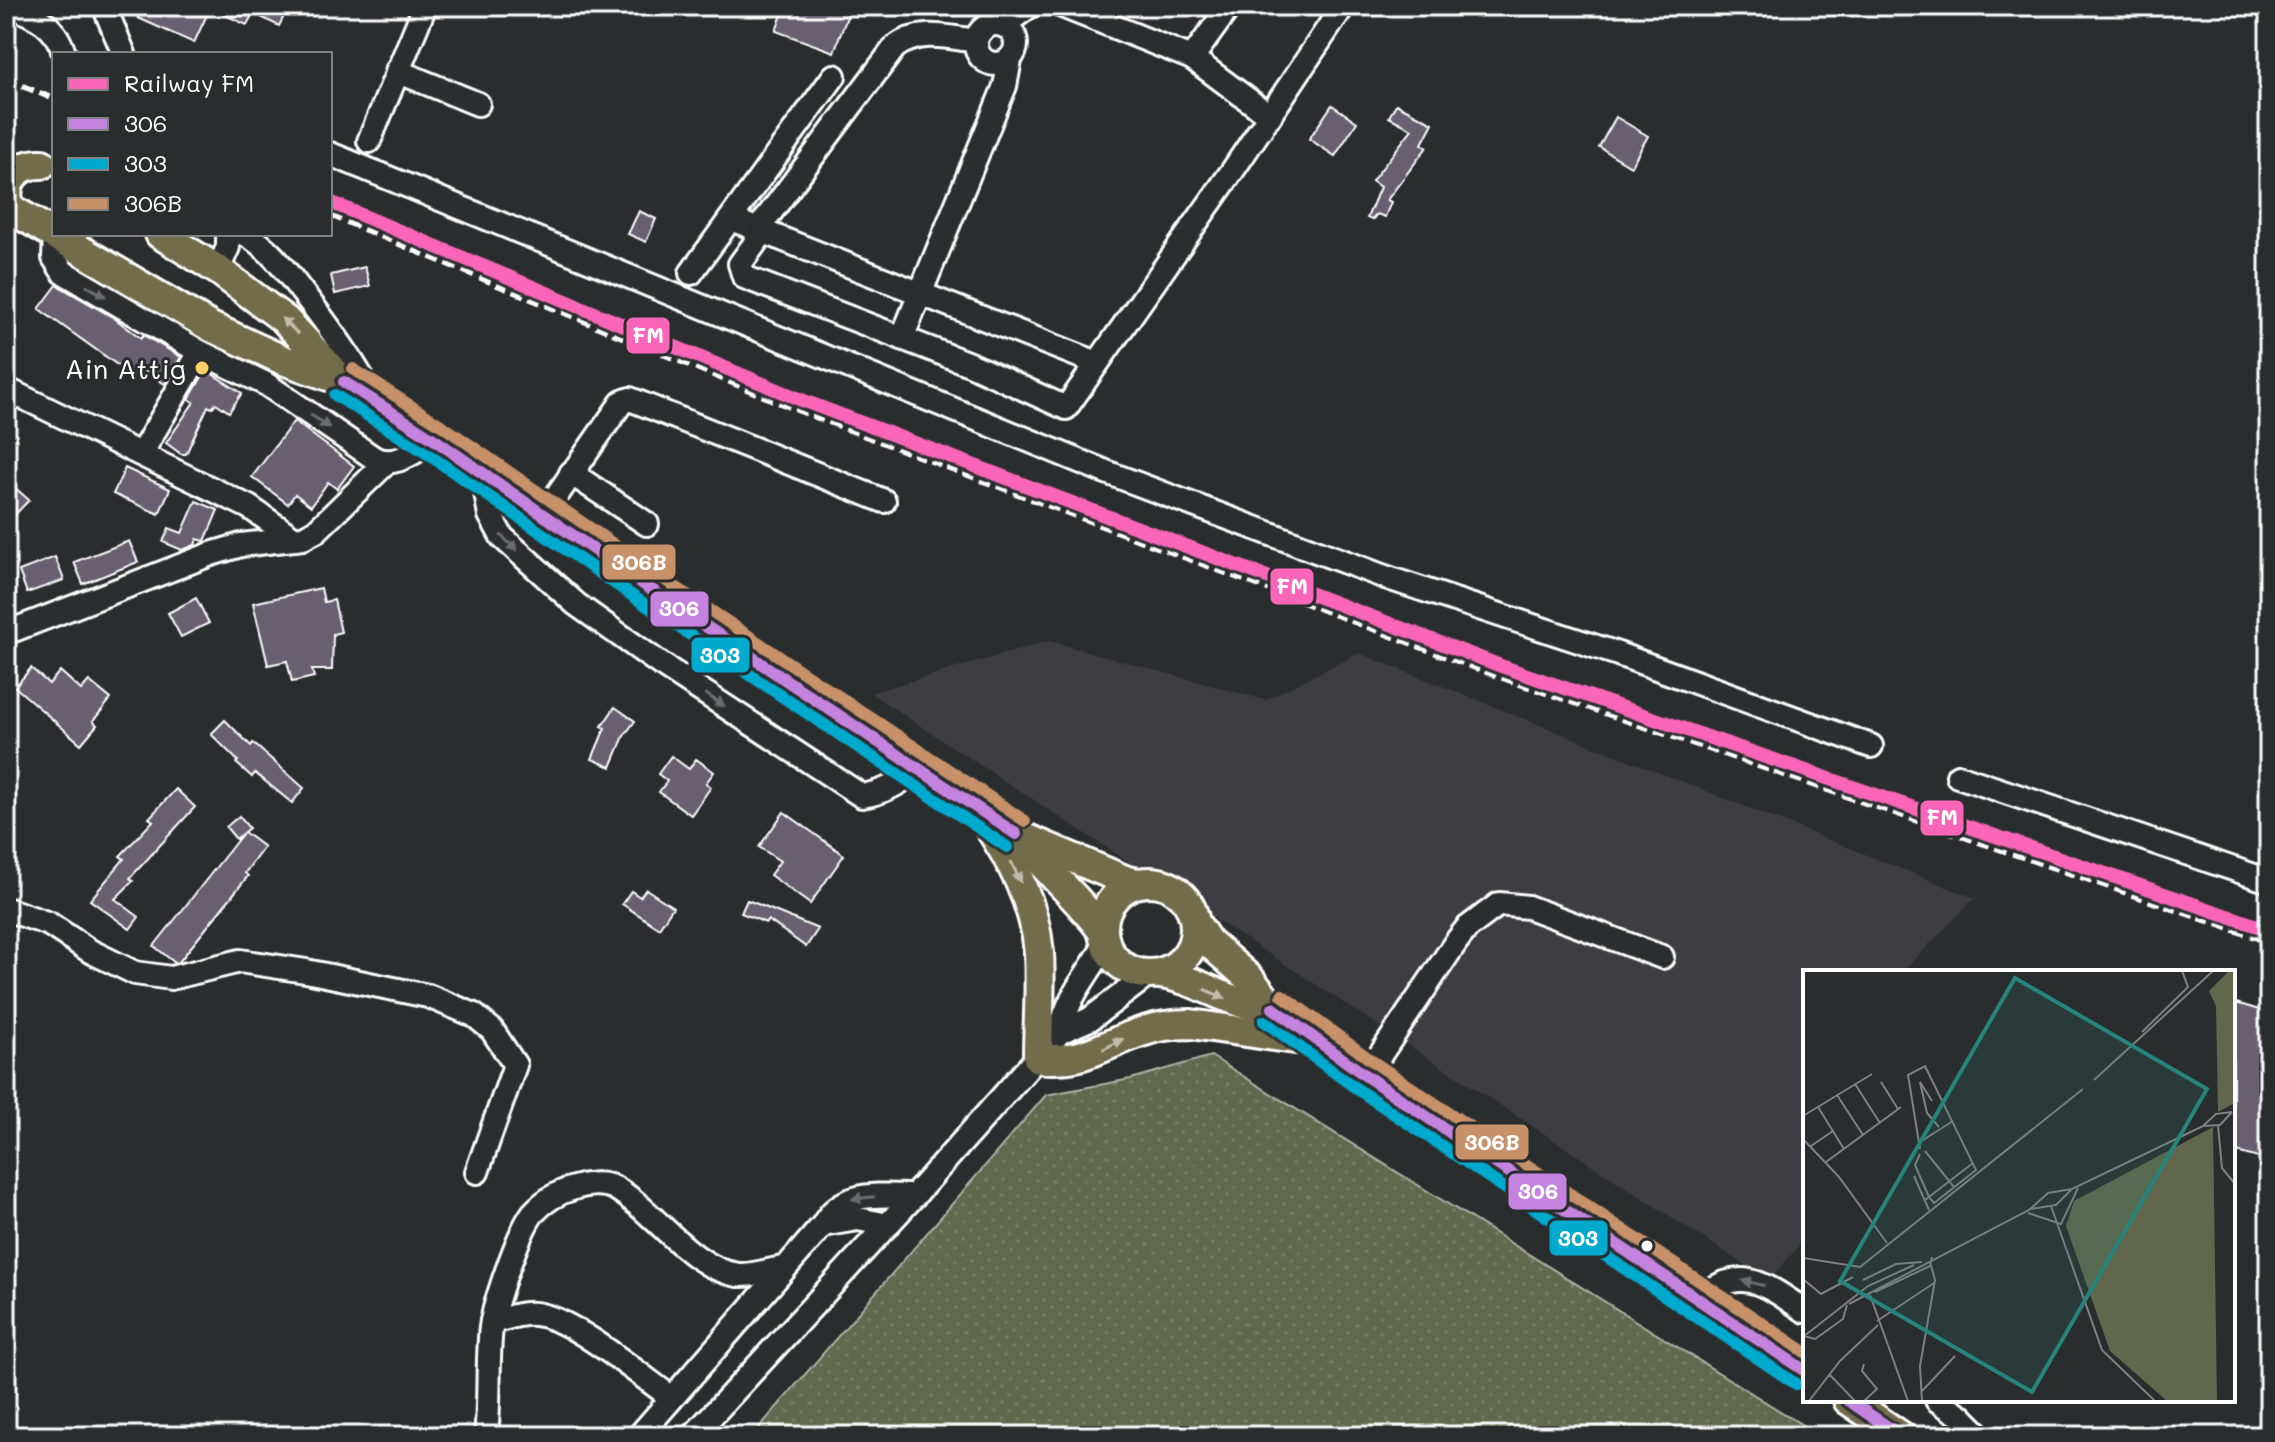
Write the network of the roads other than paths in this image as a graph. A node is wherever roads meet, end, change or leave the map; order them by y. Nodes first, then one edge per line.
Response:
1 (12, 6) edge
2 (104, 6) edge
3 (425, 6) edge
4 (1030, 6) edge
5 (1062, 6) edge
6 (1227, 6) edge
7 (1343, 6) edge
8 (1003, 25) junction
9 (976, 41) junction
10 (63, 52) edge
11 (123, 52) edge
12 (1192, 58) junction
13 (1010, 60) junction
14 (397, 71) junction
15 (834, 76) dead end
16 (478, 104) dead end
17 (1270, 116) junction
18 (369, 141) dead end
19 (6, 152) edge
20 (332, 155) edge
21 (48, 167) edge
22 (10, 213) edge
23 (731, 219) junction
24 (762, 230) junction
25 (52, 234) edge
26 (56, 236) edge
27 (163, 236) edge
28 (228, 236) edge
29 (247, 236) edge
30 (218, 270) junction
31 (691, 273) dead end
32 (241, 287) junction
33 (920, 293) junction
34 (902, 338) junction
35 (206, 340) junction
36 (1097, 363) junction
37 (344, 382) junction
38 (6, 389) edge
39 (375, 401) junction
40 (435, 440) junction
41 (141, 454) junction
42 (387, 462) junction
43 (482, 472) junction
44 (571, 473) junction
45 (884, 501) dead end
46 (543, 515) junction
47 (647, 524) dead end
48 (295, 539) junction
49 (6, 633) edge
50 (1871, 746) dead end
51 (919, 768) junction
52 (1958, 776) dead end
53 (975, 806) junction
54 (1016, 834) junction
55 (2269, 881) edge
56 (1140, 883) junction
57 (6, 909) edge
58 (1196, 924) junction
59 (1105, 938) junction
60 (1662, 957) dead end
61 (1154, 974) junction
62 (1273, 1008) junction
63 (1060, 1032) junction
64 (1321, 1043) junction
65 (1038, 1058) junction
66 (1366, 1076) junction
67 (477, 1172) dead end
68 (914, 1196) junction
69 (823, 1225) junction
70 (888, 1225) junction
71 (786, 1267) junction
72 (1700, 1299) junction
73 (1803, 1310) edge
74 (492, 1322) junction
75 (1803, 1370) edge
76 (672, 1398) junction
77 (1851, 1402) edge
78 (1940, 1402) edge
79 (486, 1436) edge
80 (639, 1436) edge
81 (693, 1436) edge
82 (1901, 1436) edge
83 (1981, 1436) edge

1 - 10 street
2 - 11 street
3 - 14 street
4 - 8 street
5 - 12 street
6 - 12 street
7 - 17 street
8 - 9 street
8 - 13 street
9 - 13 street
9 - 24 street
12 - 17 street
13 - 33 street
14 - 16 street
14 - 18 street
15 - 23 street
17 - 36 street
19 - 21 main road
20 - 50 street
21 - 22 main road
22 - 25 main road
23 - 24 street
23 - 31 street
24 - 33 street
24 - 34 street
26 -> 35 main road
27 - 30 main road
28 - 30 street
29 - 39 street
30 - 32 main road
32 - 35 main road
37 -> 32 main road
33 - 34 street
33 - 36 street
34 - 36 street
35 - 37 main road
35 - 41 street
35 -> 42 street
37 - 39 main road
38 - 41 street
39 - 40 main road
40 - 42 street
40 - 43 main road
41 - 48 street
42 - 48 street
43 - 46 main road
43 -> 51 street
44 - 45 street
44 - 46 street
44 - 47 street
46 - 51 main road
48 - 49 street
51 - 53 main road
52 - 55 street
53 - 54 main road
53 -> 65 main road
54 - 56 main road
54 - 59 main road
56 - 58 main road
56 - 59 main road
57 - 67 street
58 - 61 main road
58 - 62 main road
59 - 61 main road
59 - 63 street
60 - 66 street
61 -> 62 main road
61 - 63 street
62 - 64 main road
63 - 65 street
65 -> 64 main road
64 - 66 main road
65 - 68 street
66 - 72 main road
68 -> 69 street
68 - 70 street
69 - 70 street
69 - 71 street
70 - 81 street
71 - 74 street
71 - 76 street
73 -> 72 street
72 - 75 main road
74 - 76 street
74 - 79 street
76 - 80 street
77 - 82 main road
78 - 83 street

